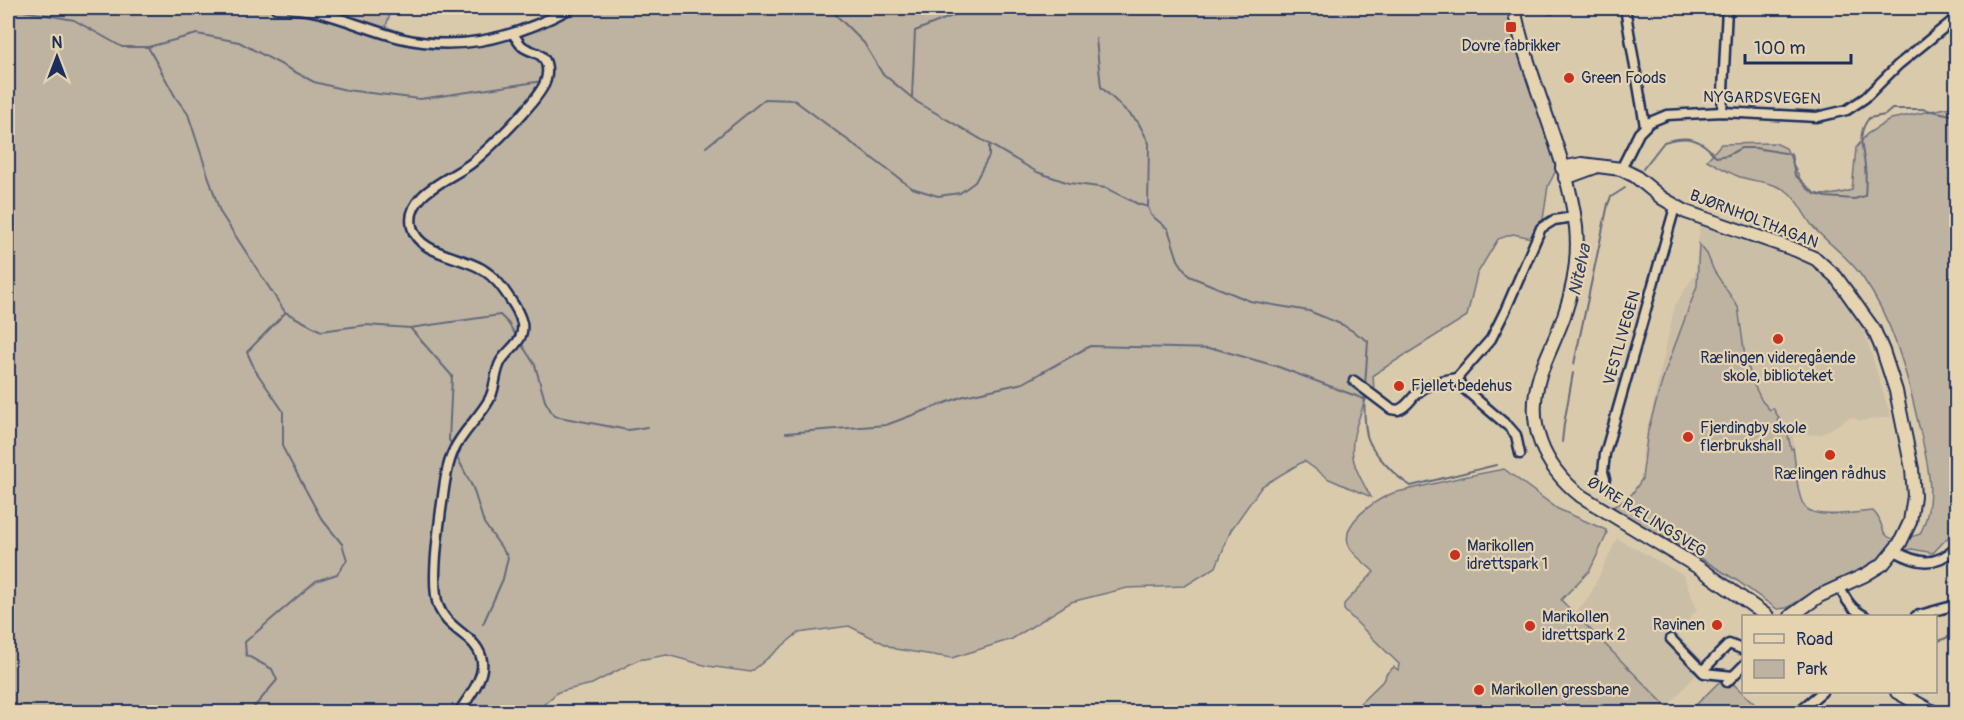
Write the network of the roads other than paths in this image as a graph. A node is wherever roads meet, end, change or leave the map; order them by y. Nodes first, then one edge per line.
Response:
1 (276, 8) edge
2 (571, 8) edge
3 (1514, 8) edge
4 (1625, 8) edge
5 (1727, 8) edge
6 (1956, 18) edge
7 (514, 35) junction
8 (1722, 112) junction
9 (1645, 126) junction
10 (1621, 169) junction
11 (1564, 173) junction
12 (1675, 207) junction
13 (1574, 217) junction
14 (1456, 378) junction
15 (1354, 381) dead end
16 (1520, 454) dead end
17 (1605, 479) dead end
18 (1956, 548) edge
19 (1895, 552) junction
20 (1839, 586) junction
21 (1956, 605) edge
22 (1801, 613) edge
23 (1766, 615) edge
24 (1862, 615) edge
25 (1920, 615) edge
26 (1671, 639) dead end
27 (1742, 650) edge
28 (1742, 666) edge
29 (1702, 671) junction
30 (1821, 693) edge
31 (1900, 693) edge
32 (459, 712) edge
33 (1798, 712) edge
34 (1933, 712) edge

1 - 7 street
2 - 7 street
3 - 11 main road, ØVRE RÆLINGSVEG
4 - 9 street
5 - 8 street
6 - 8 street, NYGARDSVEGEN
7 - 32 street
8 - 9 street, NYGARDSVEGEN
9 - 10 street
10 - 11 main road
10 - 12 main road, BJØRNHOLTHAGAN
11 - 13 main road, ØVRE RÆLINGSVEG
12 - 17 street, VESTLIVEGEN
12 - 19 main road, BJØRNHOLTHAGAN
13 - 14 street
13 - 23 main road, ØVRE RÆLINGSVEG
14 - 15 street
14 - 16 street
18 - 19 street
19 - 20 main road, BJØRNHOLTHAGAN
20 - 22 main road, BJØRNHOLTHAGAN
20 - 24 street
21 - 25 street
26 - 29 street
27 - 29 street
28 - 29 street
30 - 33 street
31 - 34 main road

